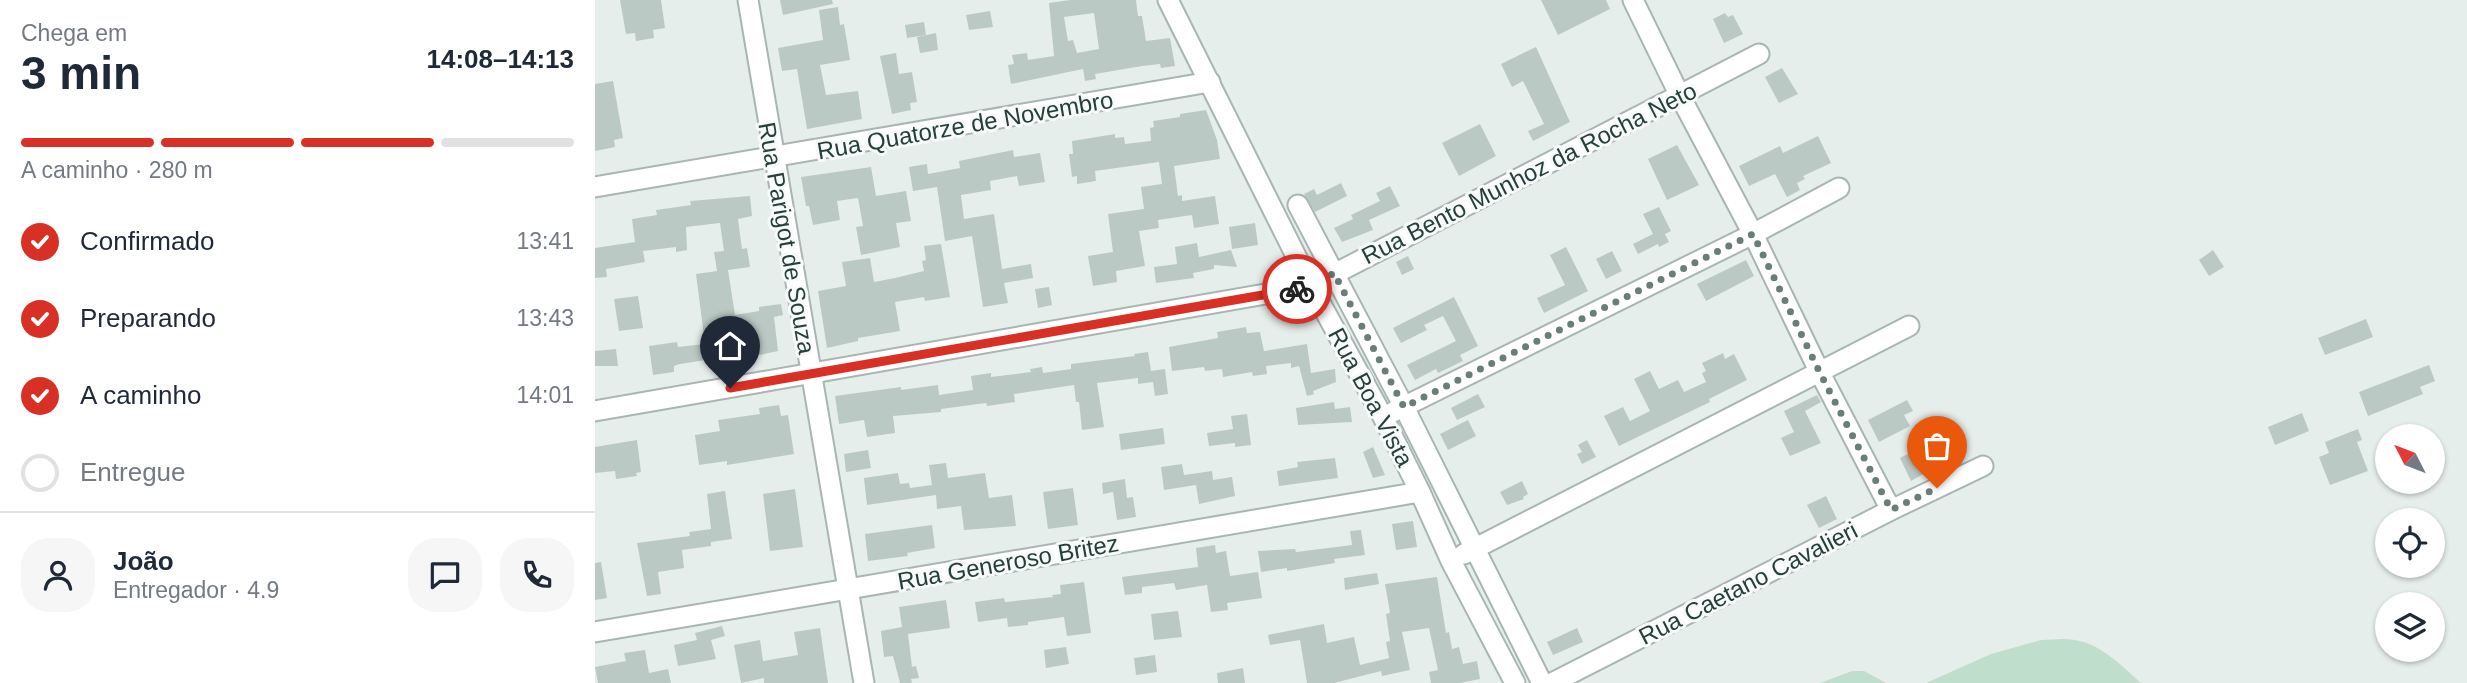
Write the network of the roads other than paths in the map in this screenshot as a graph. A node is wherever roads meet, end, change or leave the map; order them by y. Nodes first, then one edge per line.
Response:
1 (748, 0) edge
2 (1168, 0) edge
3 (1633, 0) edge
4 (1759, 54) dead end
5 (1210, 82) junction
6 (1680, 96) junction
7 (773, 158) junction
8 (595, 187) edge
9 (1839, 188) dead end
10 (1298, 205) dead end
11 (1753, 234) junction
12 (1334, 273) junction
13 (1311, 286) junction
14 (1909, 326) dead end
15 (1819, 371) junction
16 (811, 374) junction
17 (1404, 407) junction
18 (595, 411) edge
19 (1383, 417) junction
20 (1983, 466) dead end
21 (1420, 492) junction
22 (1891, 510) junction
23 (1473, 549) junction
24 (1451, 561) junction
25 (849, 589) junction
26 (595, 632) edge
27 (864, 683) edge
28 (1515, 683) edge
29 (1542, 683) edge
30 (1552, 683) edge

1 - 7 street, Rua Parigot de Souza
2 - 5 street, Rua Boa Vista
3 - 6 street
4 - 6 street, Rua Bento Munhoz da Rocha Neto
5 - 7 street, Rua Quatorze de Novembro
5 - 13 street, Rua Boa Vista
6 - 11 street
6 - 12 street, Rua Bento Munhoz da Rocha Neto
7 - 8 street, Rua Quatorze de Novembro
7 - 16 street, Rua Parigot de Souza
9 - 11 street
10 - 12 street, Rua Boa Vista
11 - 15 street
11 - 17 street
12 - 13 street, Rua Bento Munhoz da Rocha Neto
12 - 17 street, Rua Boa Vista
13 - 16 street, Rua Bento Munhoz da Rocha Neto
13 - 19 street, Rua Boa Vista
14 - 15 street
15 - 22 street
15 - 23 street
16 - 18 street, Rua Bento Munhoz da Rocha Neto
16 - 25 street, Rua Parigot de Souza
17 - 19 street
17 - 23 street, Rua Boa Vista
19 - 21 street, Rua Boa Vista
20 - 22 street, Rua Caetano Cavalieri
21 - 24 street, Rua Boa Vista
21 - 25 street, Rua Generoso Britez
22 - 30 street, Rua Caetano Cavalieri
23 - 24 street
23 - 29 street, Rua Boa Vista
24 - 28 street, Rua Boa Vista
25 - 26 street, Rua Generoso Britez
25 - 27 street, Rua Parigot de Souza

